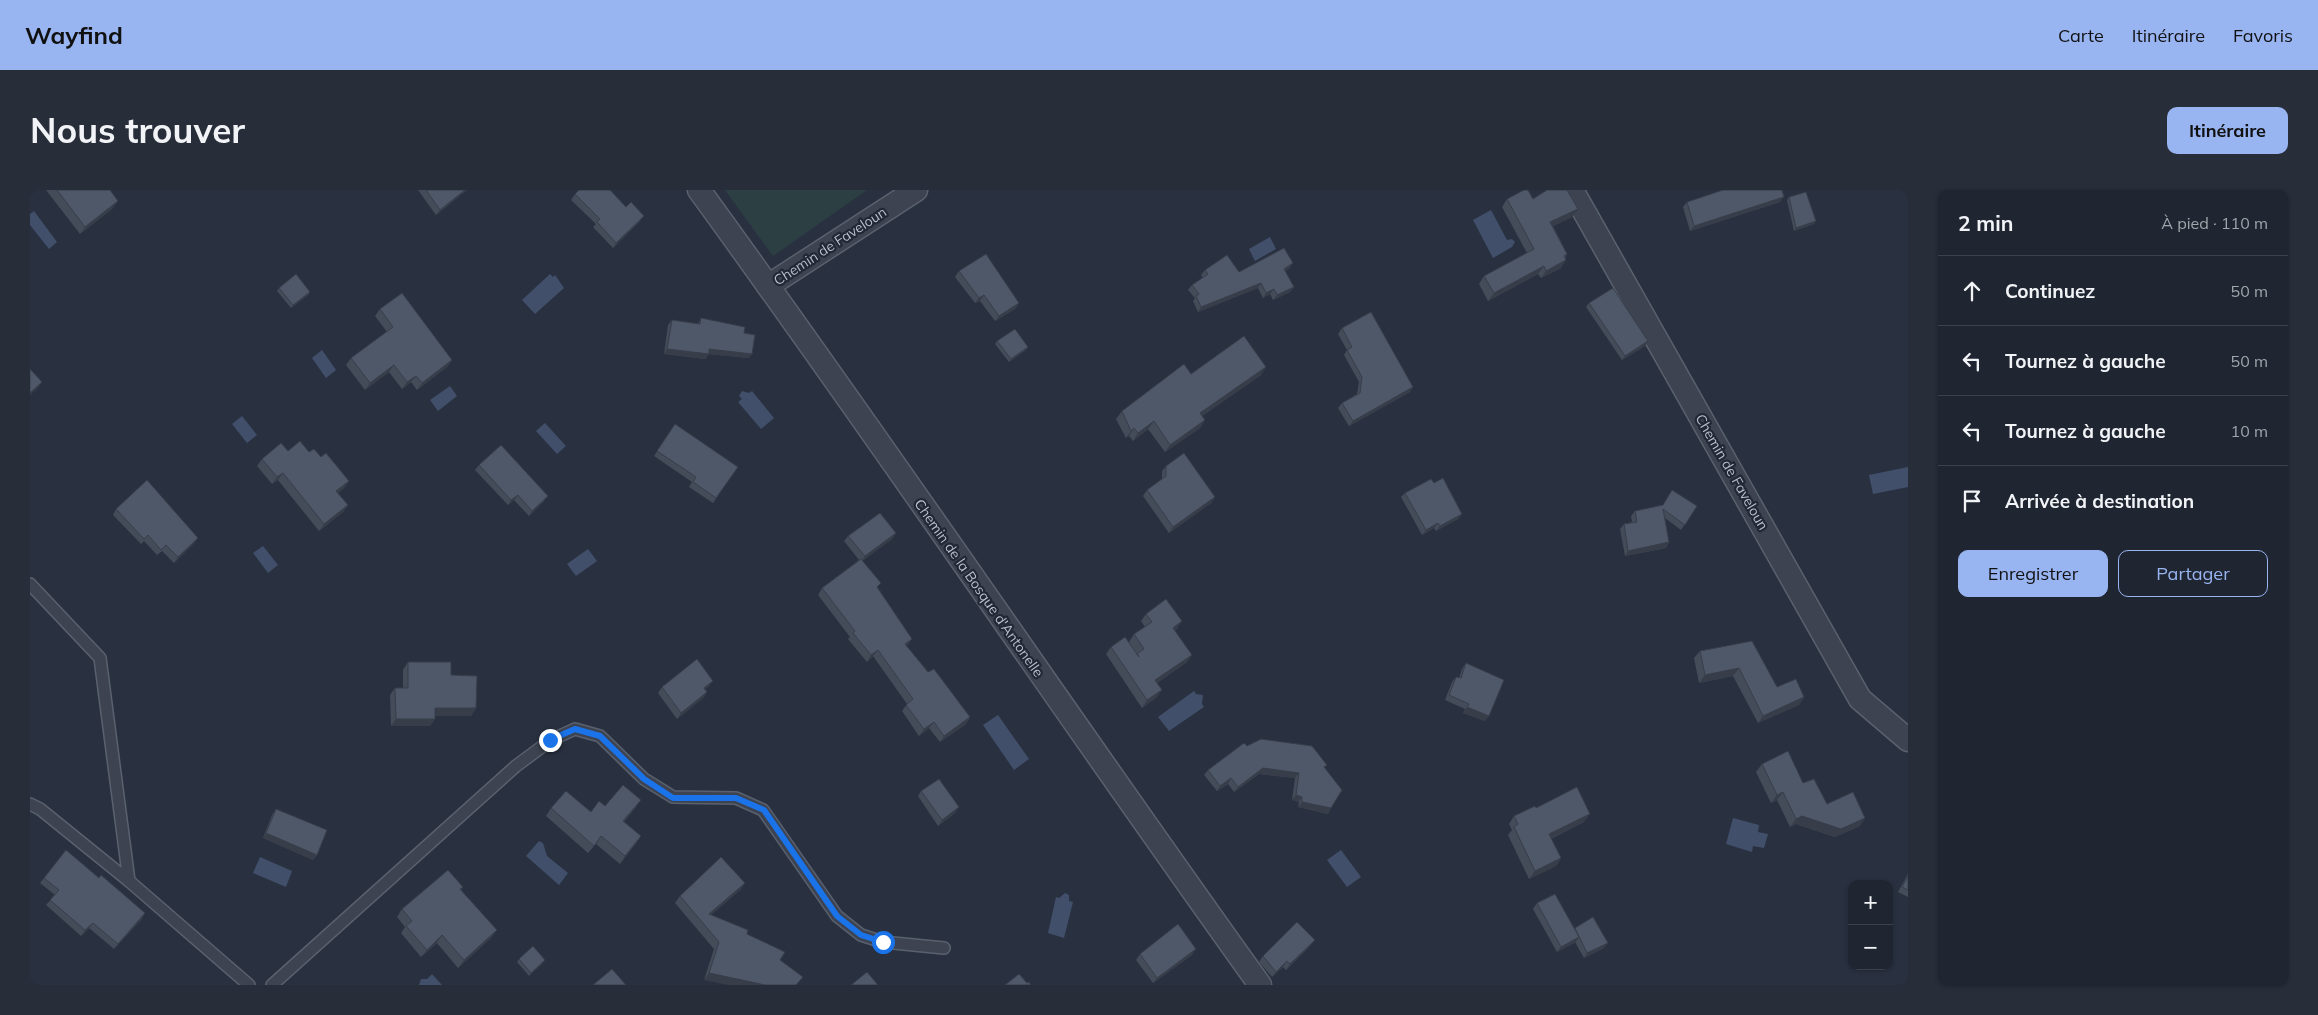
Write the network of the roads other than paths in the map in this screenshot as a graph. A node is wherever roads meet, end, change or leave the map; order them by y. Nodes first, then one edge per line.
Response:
1 (698, 190) edge
2 (916, 190) edge
3 (1572, 190) edge
4 (768, 286) junction
5 (30, 584) edge
6 (1908, 740) edge
7 (30, 804) edge
8 (129, 881) junction
9 (944, 948) dead end
10 (249, 985) edge
11 (272, 985) edge
12 (1260, 985) edge

1 - 4 street, Chemin de la Bosque d'Antonelle
2 - 4 street, Chemin de Faveloun
3 - 6 street, Chemin de Faveloun
4 - 12 street, Chemin de la Bosque d'Antonelle
5 - 8 lane
7 - 8 lane
8 - 10 lane
9 - 11 lane

